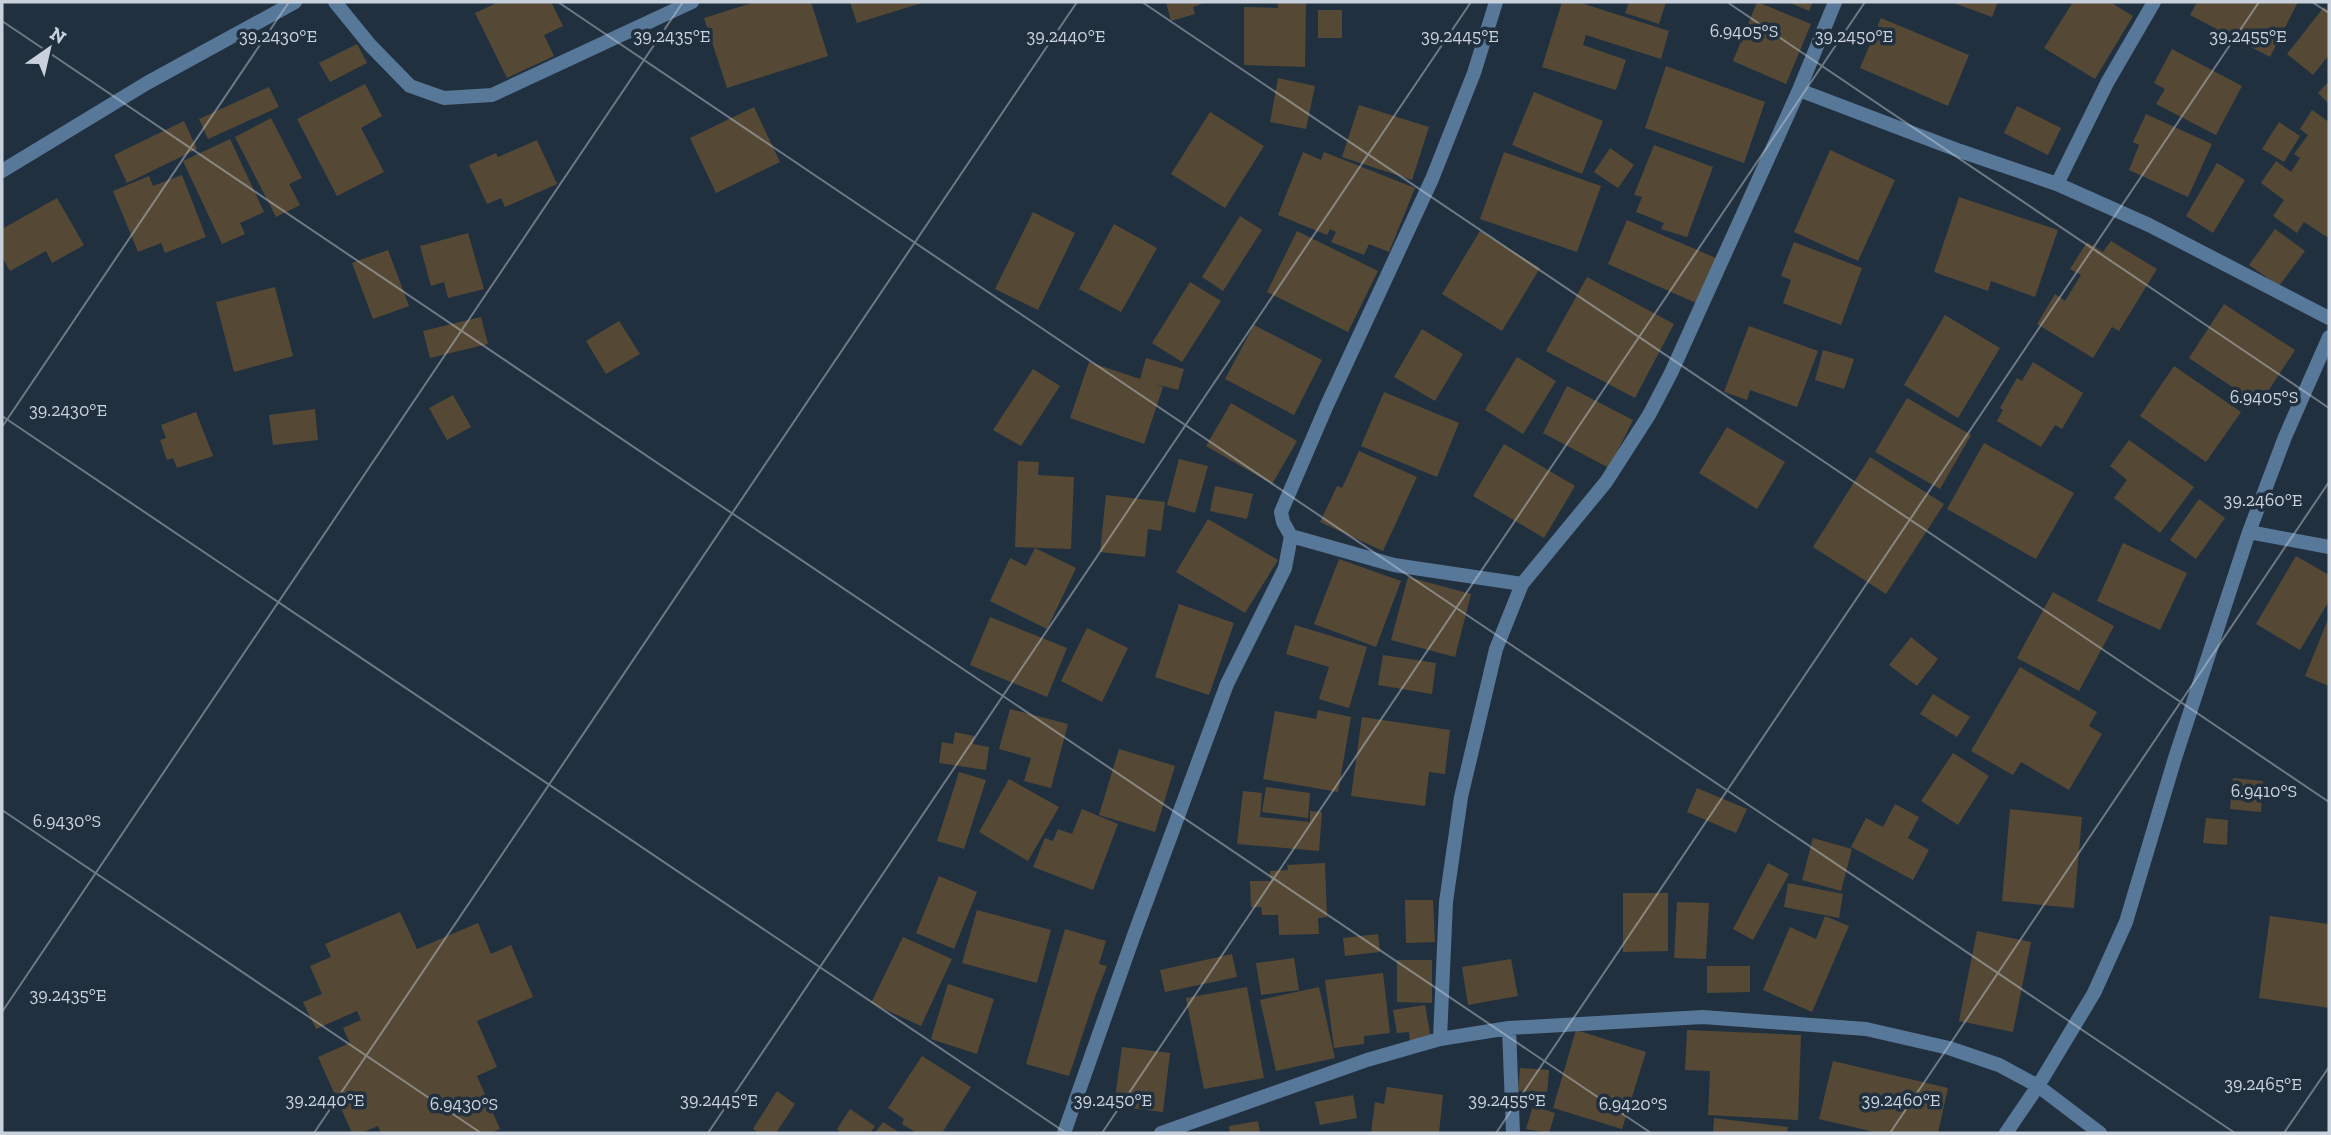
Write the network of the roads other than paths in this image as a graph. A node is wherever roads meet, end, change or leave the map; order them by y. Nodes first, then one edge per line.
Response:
1 (295, 2) edge
2 (335, 2) edge
3 (692, 2) edge
4 (1496, 2) edge
5 (1835, 2) edge
6 (2154, 2) edge
7 (1799, 90) junction
8 (2, 171) edge
9 (2057, 184) junction
10 (2329, 318) edge
11 (2329, 337) edge
12 (2249, 532) junction
13 (1291, 536) junction
14 (2329, 547) edge
15 (1522, 584) junction
16 (1509, 1028) junction
17 (1440, 1039) junction
18 (2038, 1086) junction
19 (1064, 1133) edge
20 (1161, 1133) edge
21 (1513, 1133) edge
22 (2006, 1133) edge
23 (2100, 1133) edge

1 - 8 street
2 - 3 street
4 - 13 street
5 - 7 street
6 - 9 street
7 - 9 street
7 - 15 street
9 - 10 street
11 - 12 street
12 - 14 street
12 - 18 street
13 - 15 street
13 - 19 street
15 - 17 street
16 - 17 street
16 - 18 street
16 - 21 street
17 - 20 street
18 - 22 street
18 - 23 street

